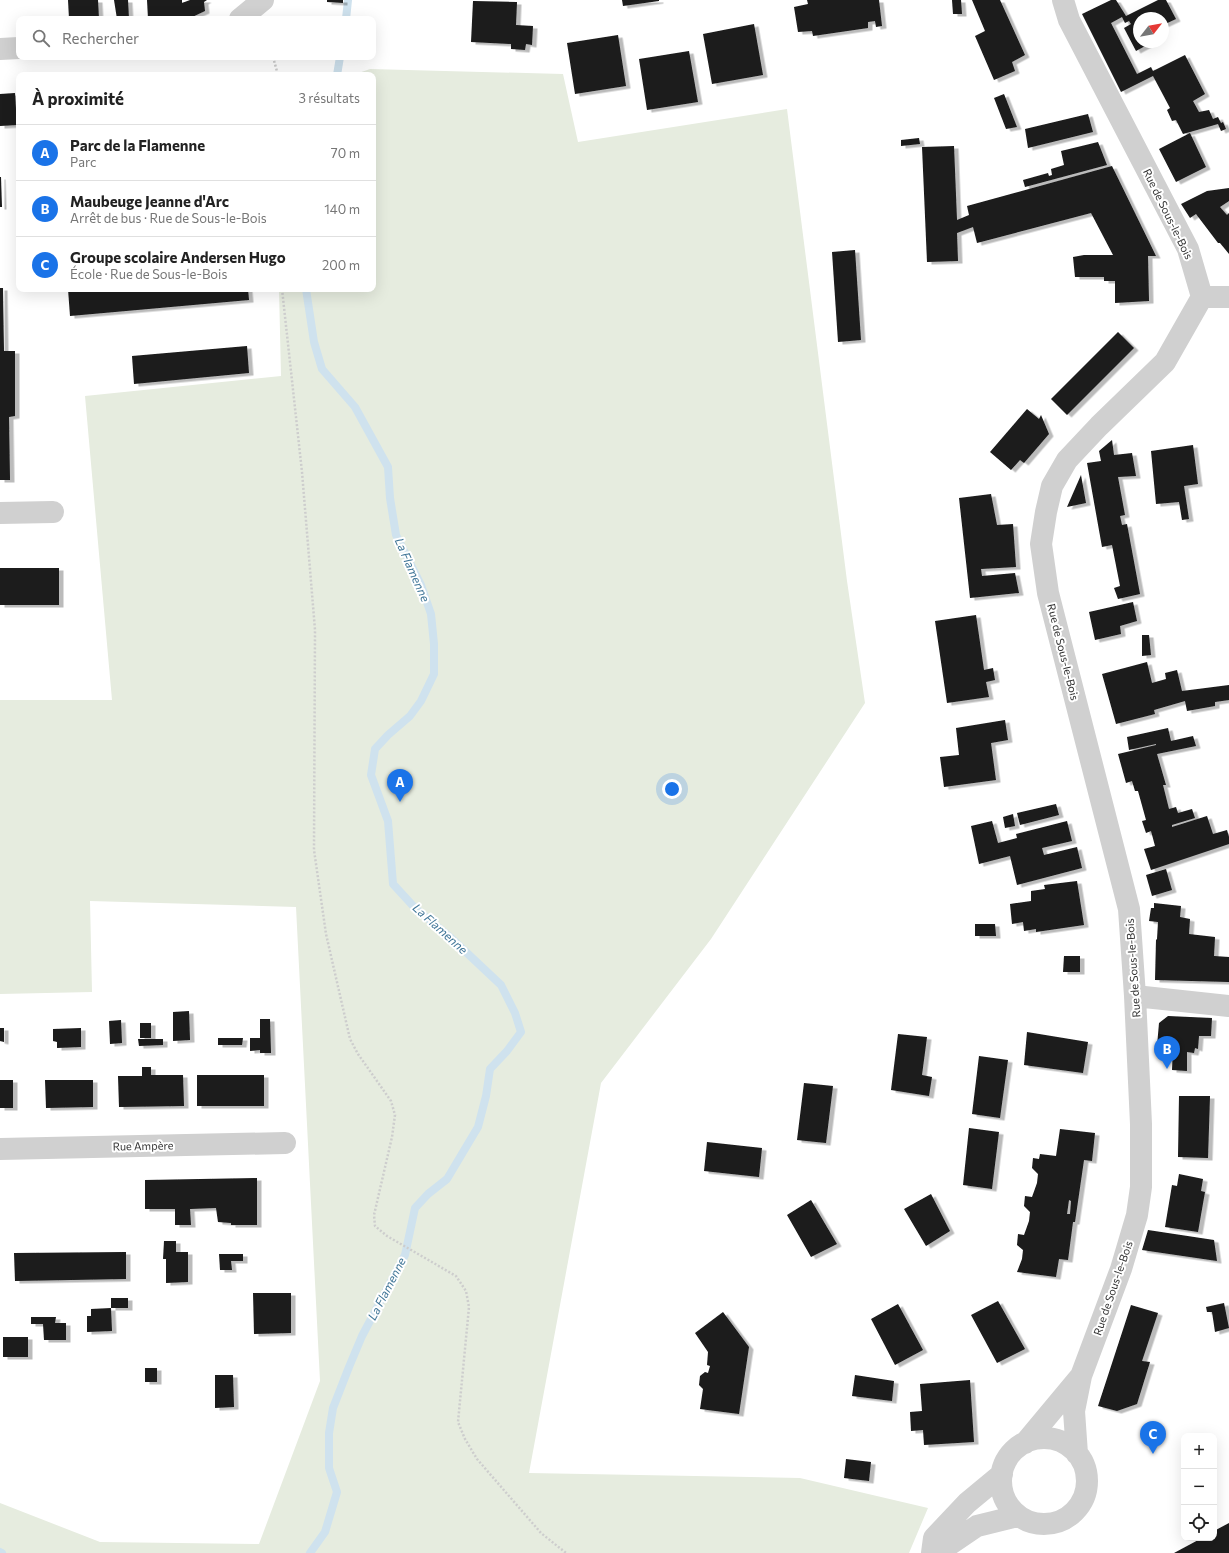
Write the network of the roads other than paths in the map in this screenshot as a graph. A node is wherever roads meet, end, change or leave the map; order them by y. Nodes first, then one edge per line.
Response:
1 (263, 0) edge
2 (1063, 0) edge
3 (244, 16) edge
4 (0, 48) edge
5 (16, 48) edge
6 (1202, 297) junction
7 (1229, 297) edge
8 (53, 512) dead end
9 (0, 513) edge
10 (1135, 996) junction
11 (1229, 1006) edge
12 (286, 1143) dead end
13 (0, 1149) edge
14 (1081, 1376) junction
15 (1025, 1443) junction
16 (1077, 1454) junction
17 (1002, 1474) junction
18 (1018, 1516) junction
19 (932, 1553) edge
20 (937, 1553) edge

1 - 3 street
2 - 6 street, Rue de Sous-le-Bois
4 - 5 street
6 - 7 street
6 - 10 street, Rue de Sous-le-Bois
8 - 9 street
10 - 11 street
10 - 14 street, Rue de Sous-le-Bois
12 - 13 street, Rue Ampère
14 - 15 street, Rue de Sous-le-Bois
14 - 16 street, Rue de Sous-le-Bois
15 - 16 street
15 - 17 street
16 - 18 street
17 - 18 street
17 - 19 street
18 - 20 street

